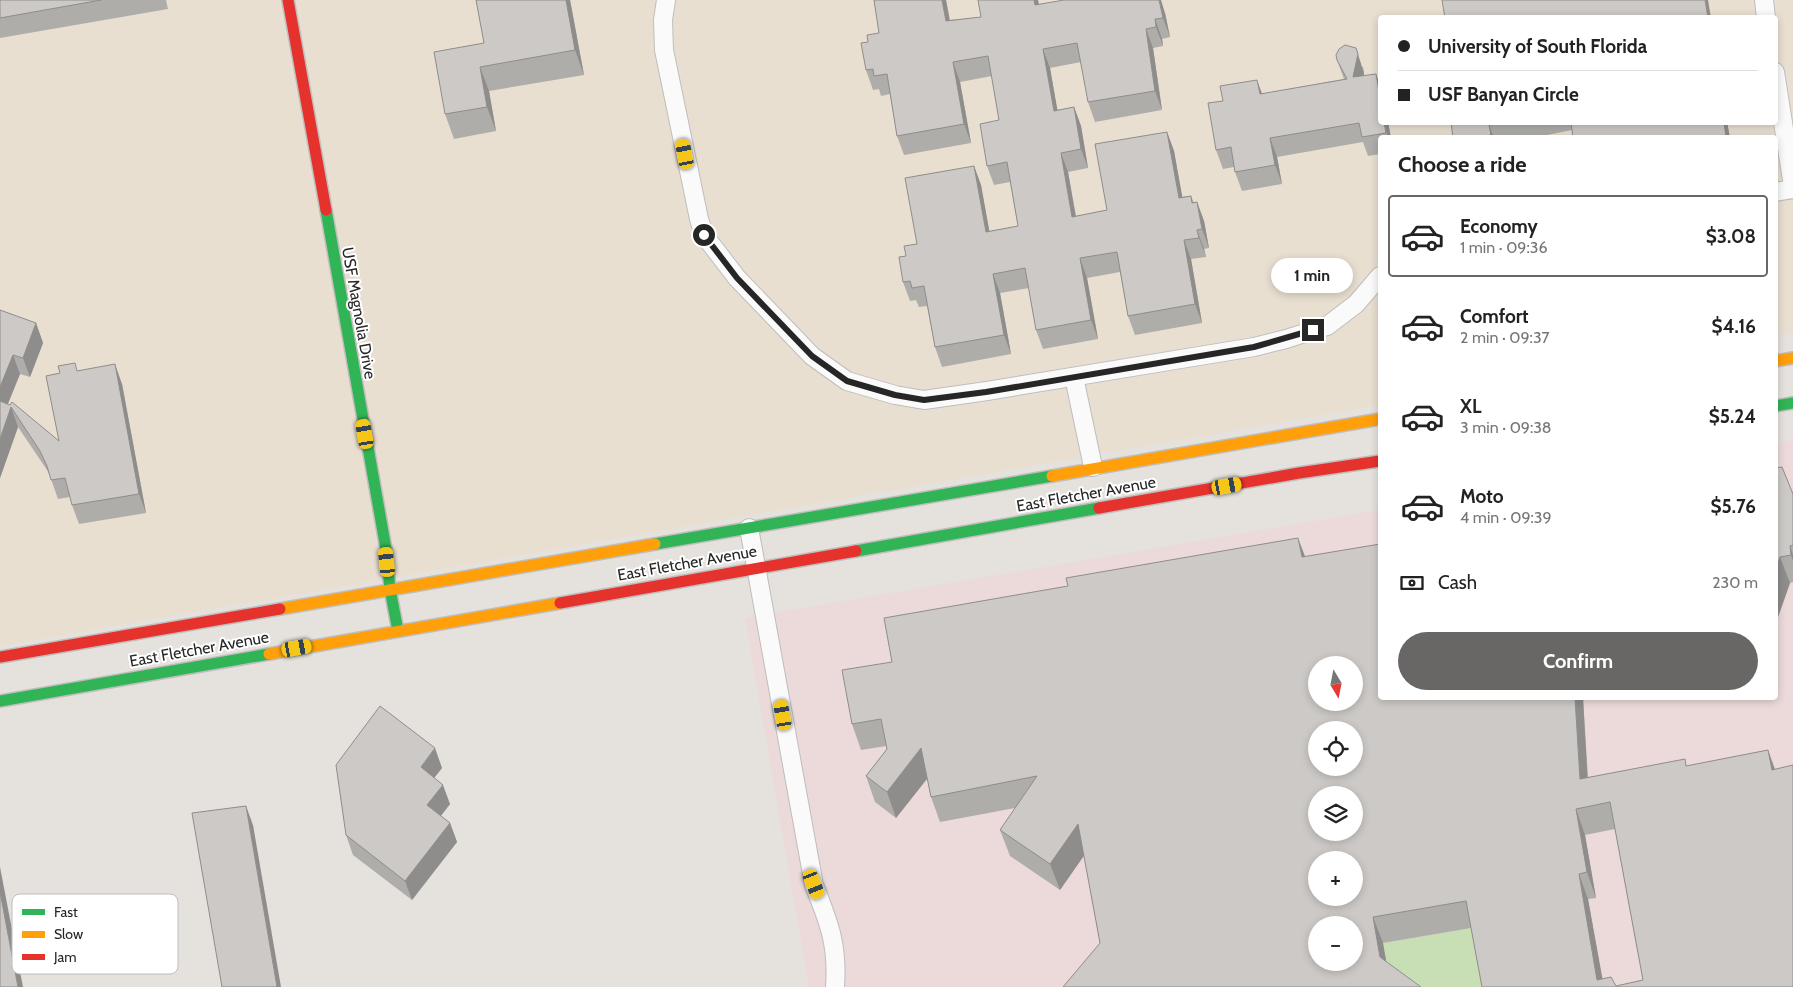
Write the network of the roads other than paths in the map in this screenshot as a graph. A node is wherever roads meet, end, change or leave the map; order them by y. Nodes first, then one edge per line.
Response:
1 (288, 0) edge
2 (666, 0) edge
3 (1764, 0) edge
4 (1766, 15) edge
5 (1778, 91) edge
6 (1793, 187) edge
7 (1778, 191) edge
8 (1378, 278) edge
9 (1793, 358) edge
10 (1778, 360) edge
11 (1074, 377) junction
12 (1793, 403) edge
13 (1778, 406) edge
14 (1378, 419) edge
15 (1378, 461) edge
16 (1093, 467) junction
17 (749, 528) junction
18 (756, 568) junction
19 (390, 589) junction
20 (398, 631) junction
21 (0, 657) edge
22 (0, 701) edge
23 (835, 987) edge

1 - 19 main road, USF Magnolia Drive
2 - 11 street
3 - 4 street
5 - 6 street
6 - 7 street
8 - 11 street
9 - 10 main road
11 - 16 street
12 - 13 main road
14 - 16 main road, East Fletcher Avenue
15 - 18 main road, East Fletcher Avenue
16 - 17 main road, East Fletcher Avenue
17 - 18 street
17 - 19 main road, East Fletcher Avenue
18 - 20 main road, East Fletcher Avenue
18 - 23 street
19 - 20 main road, USF Magnolia Drive
19 - 21 main road, East Fletcher Avenue
20 - 22 main road, East Fletcher Avenue

